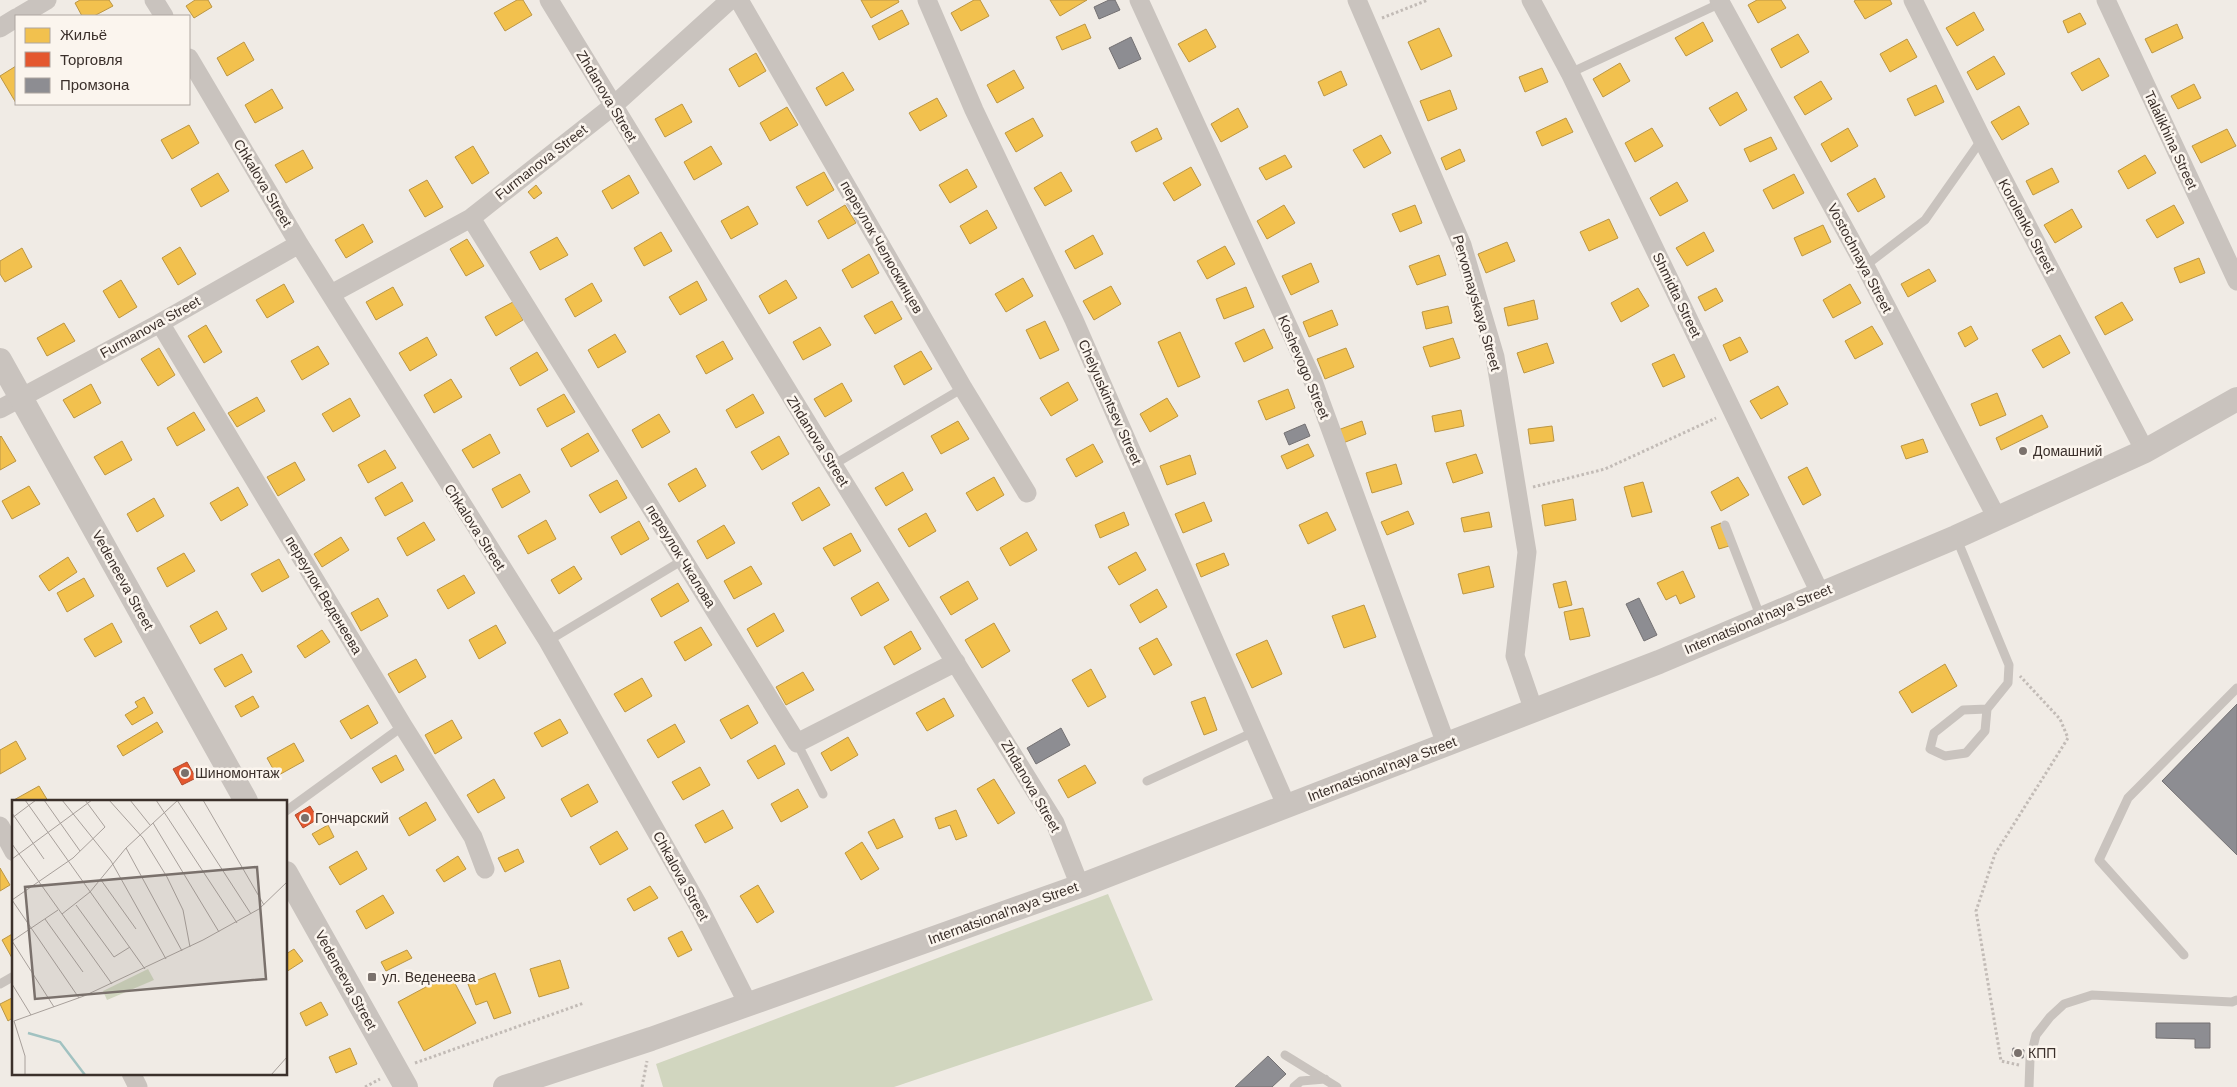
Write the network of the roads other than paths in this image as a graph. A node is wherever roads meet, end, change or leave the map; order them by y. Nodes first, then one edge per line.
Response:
1 (47, 0) edge
2 (154, 0) edge
3 (549, 0) edge
4 (730, 0) edge
5 (739, 0) edge
6 (927, 0) edge
7 (1139, 0) edge
8 (1357, 0) edge
9 (1531, 0) edge
10 (1913, 0) edge
11 (2106, 0) edge
12 (1720, 2) edge
13 (22, 15) edge
14 (163, 15) edge
15 (15, 19) edge
16 (0, 28) edge
17 (190, 60) edge
18 (1570, 72) junction
19 (613, 106) junction
20 (1982, 139) junction
21 (471, 218) junction
22 (299, 244) junction
23 (1865, 266) junction
24 (2237, 281) edge
25 (331, 294) junction
26 (160, 323) junction
27 (0, 360) edge
28 (963, 388) junction
29 (21, 397) junction
30 (2237, 399) edge
31 (0, 409) edge
32 (2145, 451) junction
33 (833, 465) junction
34 (1027, 493) dead end
35 (1997, 518) junction
36 (1725, 525) dead end
37 (1956, 537) junction
38 (683, 560) junction
39 (1820, 593) junction
40 (1761, 618) junction
41 (548, 641) junction
42 (956, 662) junction
43 (2237, 688) edge
44 (1987, 709) junction
45 (1534, 710) junction
46 (403, 726) junction
47 (1254, 732) junction
48 (797, 743) junction
49 (1446, 744) junction
50 (1147, 781) dead end
51 (823, 794) dead end
52 (245, 800) edge
53 (1287, 807) junction
54 (288, 810) edge
55 (0, 826) edge
56 (12, 848) edge
57 (485, 869) dead end
58 (288, 877) edge
59 (1080, 886) junction
60 (2184, 955) dead end
61 (12, 977) edge
62 (0, 984) edge
63 (2237, 1000) edge
64 (748, 1004) junction
65 (1285, 1055) dead end
66 (132, 1074) edge
67 (401, 1078) edge
68 (1325, 1079) junction
69 (138, 1087) edge
70 (505, 1087) edge
71 (1294, 1087) edge
72 (1337, 1087) edge
73 (2029, 1087) edge

1 - 13 street
2 - 14 street
3 - 19 street, Zhdanova Street
4 - 19 street, Furmanova Street
5 - 28 street, переулок Челюскинцев
6 - 47 street, Chelyuskintsev Street
7 - 49 street, Koshevogo Street
8 - 45 street, Pervomayskaya Street
9 - 18 street, Shmidta Street
10 - 20 street, Korolenko Street
11 - 24 street, Talalikhina Street
12 - 18 lane
12 - 23 street, Vostochnaya Street
15 - 16 street
17 - 22 street, Chkalova Street
18 - 39 street, Shmidta Street
19 - 21 street, Furmanova Street
19 - 33 street, Zhdanova Street
20 - 23 lane
20 - 32 street, Korolenko Street
21 - 25 street, Furmanova Street
21 - 38 street, переулок Чкалова
22 - 25 street, Chkalova Street
22 - 26 street, Furmanova Street
23 - 35 street, Vostochnaya Street
25 - 41 street, Chkalova Street
26 - 29 street, Furmanova Street
26 - 46 street, переулок Веденеева
27 - 29 street, Vedeneeva Street
28 - 33 lane
28 - 34 street, переулок Челюскинцев
29 - 31 street, Furmanova Street
29 - 52 street, Vedeneeva Street
30 - 32 street, Internatsional'naya Street
32 - 35 street, Internatsional'naya Street
33 - 42 street, Zhdanova Street
35 - 37 street, Internatsional'naya Street
36 - 40 lane
37 - 39 street, Internatsional'naya Street
37 - 44 lane
38 - 41 lane
38 - 48 street, переулок Чкалова
39 - 40 street, Internatsional'naya Street
40 - 45 street, Internatsional'naya Street
41 - 64 street, Chkalova Street
42 - 48 street
42 - 59 street, Zhdanova Street
43 - 60 lane
44 - 44 lane
45 - 49 street, Internatsional'naya Street
46 - 54 lane
46 - 57 street, переулок Веденеева
47 - 50 lane
47 - 53 street, Chelyuskintsev Street
48 - 51 lane
49 - 53 street, Internatsional'naya Street
53 - 59 street, Internatsional'naya Street
55 - 56 street
58 - 67 street, Vedeneeva Street
59 - 64 street, Internatsional'naya Street
61 - 62 lane
63 - 73 lane
64 - 70 street, Internatsional'naya Street
65 - 68 lane
66 - 69 street
68 - 71 lane
68 - 72 lane

